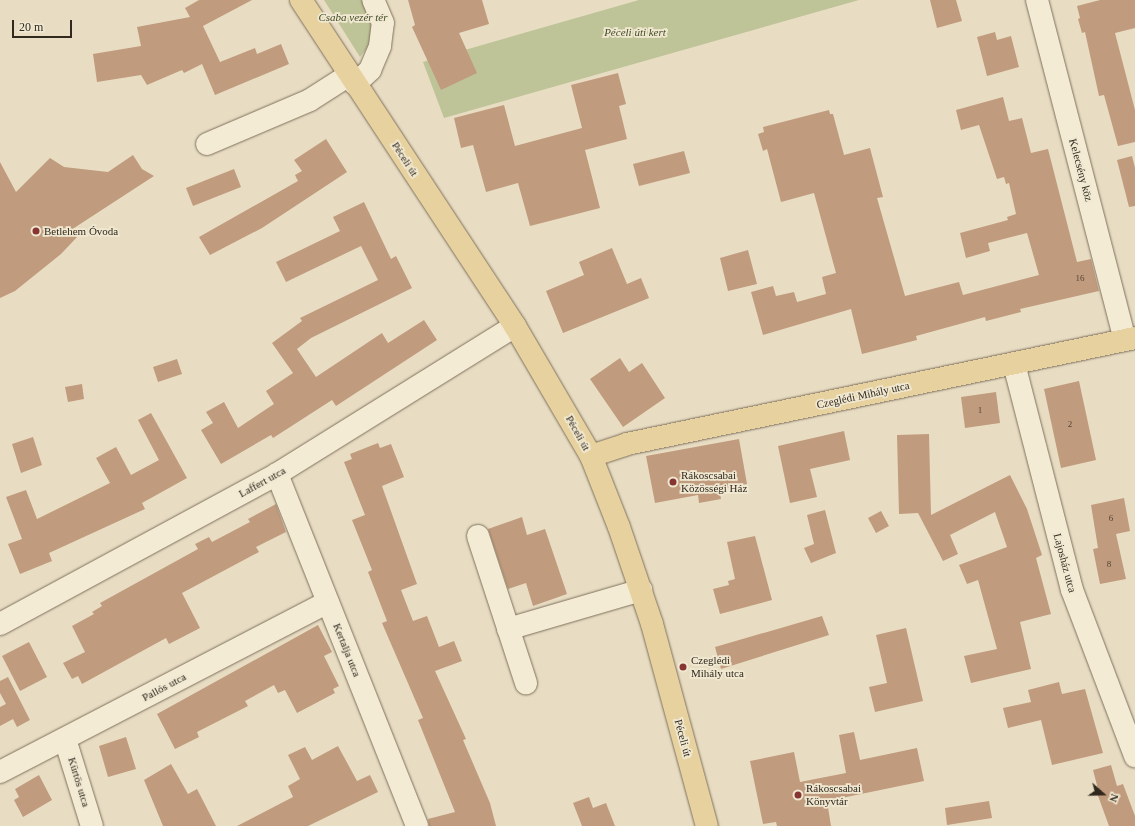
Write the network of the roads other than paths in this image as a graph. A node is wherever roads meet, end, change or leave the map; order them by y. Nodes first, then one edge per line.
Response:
1 (301, 0) edge
2 (373, 0) edge
3 (1037, 0) edge
4 (352, 79) junction
5 (207, 144) dead end
6 (515, 326) junction
7 (1130, 339) edge
8 (1014, 364) junction
9 (591, 456) junction
10 (277, 474) junction
11 (478, 536) dead end
12 (641, 590) junction
13 (328, 602) junction
14 (0, 624) edge
15 (508, 629) junction
16 (526, 683) dead end
17 (66, 739) junction
18 (1135, 756) edge
19 (0, 772) edge
20 (415, 825) edge
21 (92, 826) edge
22 (706, 826) edge

1 - 4 main road, Péceli út
2 - 4 street
3 - 7 street, Kelecsény köz
4 - 5 street
4 - 6 main road, Péceli út
6 - 9 main road, Péceli út
6 - 10 street, Laffert utca
7 - 8 main road, Czeglédi Mihály utca
8 - 9 main road, Czeglédi Mihály utca
8 - 18 street, Lajosház utca
9 - 12 main road, Péceli út
10 - 13 street, Kertalja utca
10 - 14 street, Laffert utca
11 - 15 street
12 - 15 street
12 - 22 main road, Péceli út
13 - 17 street, Pallós utca
13 - 20 street, Kertalja utca
15 - 16 street
17 - 19 street, Pallós utca
17 - 21 street, Kürtös utca

